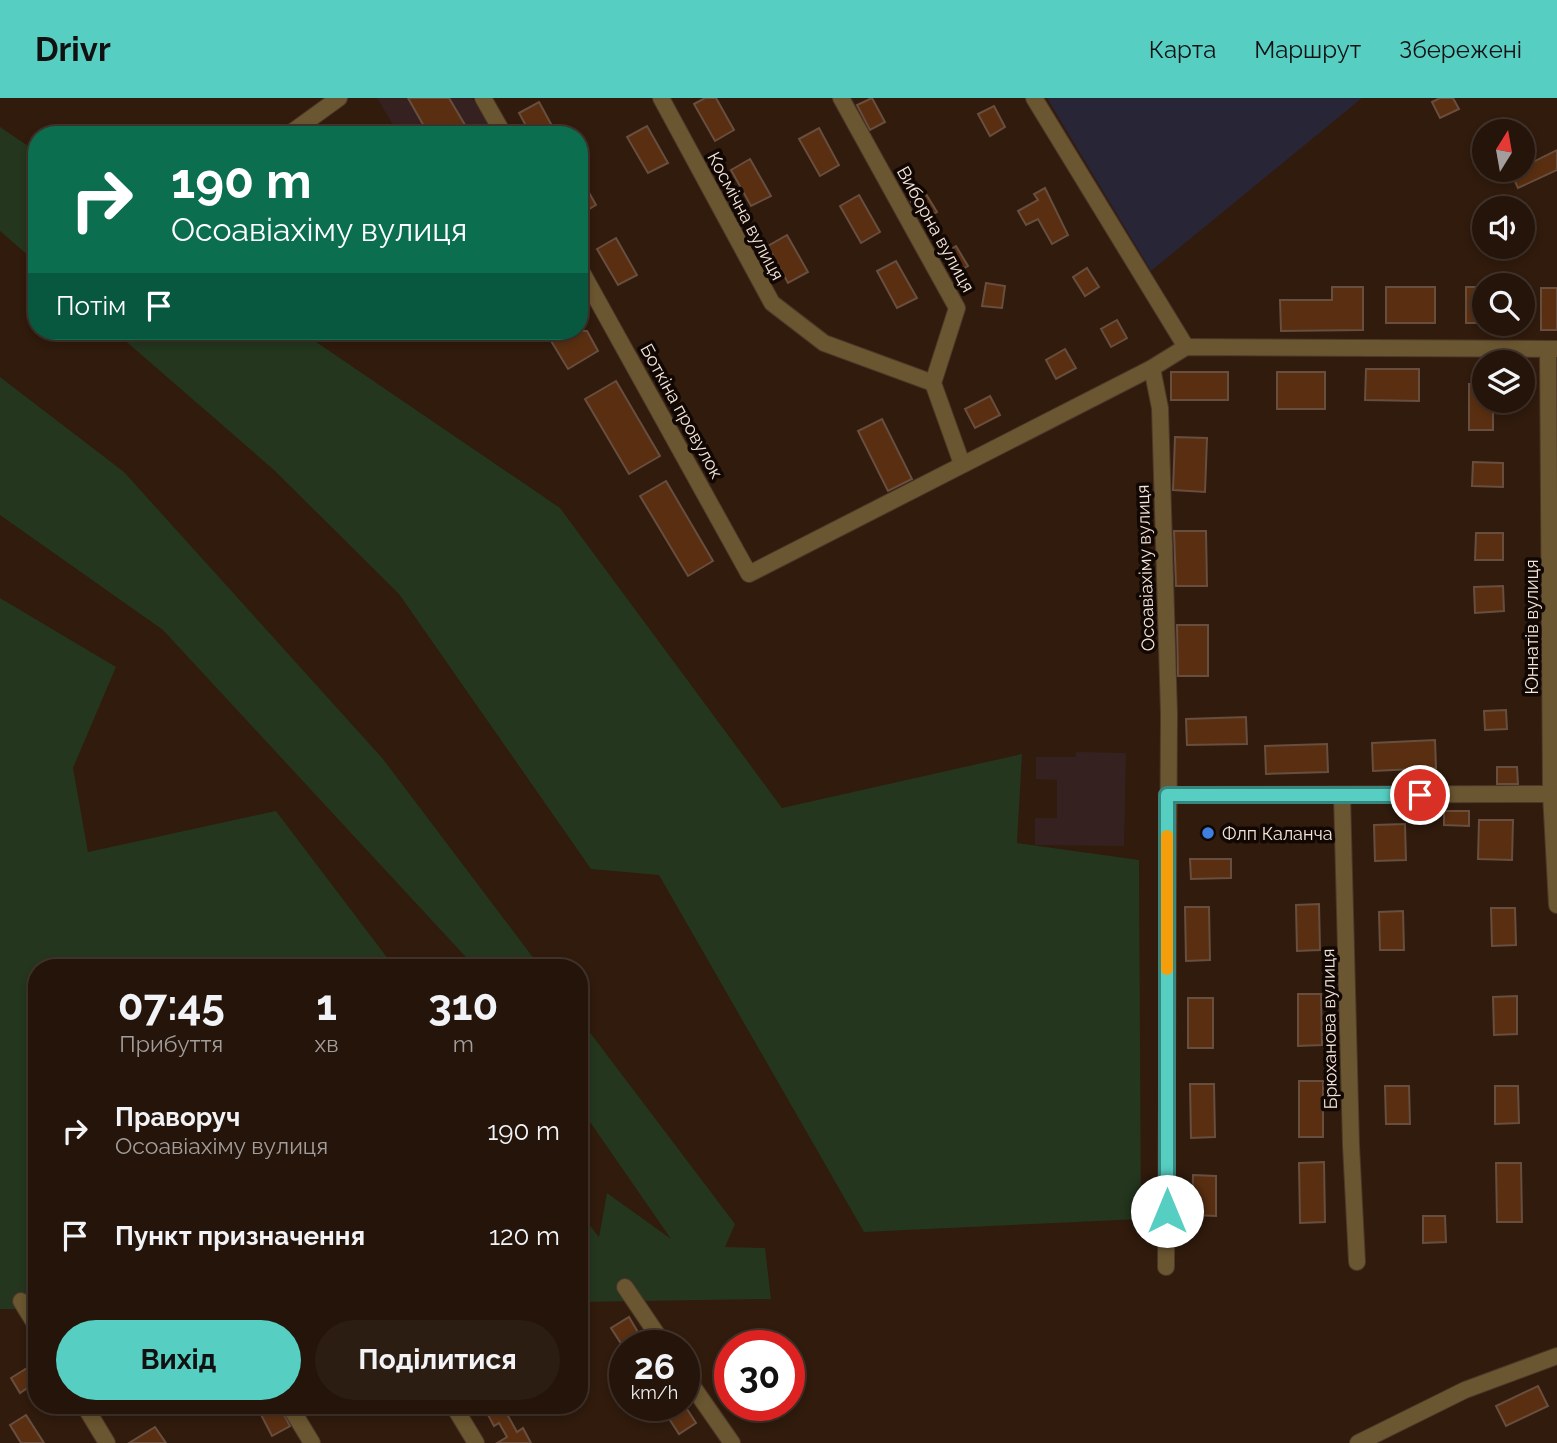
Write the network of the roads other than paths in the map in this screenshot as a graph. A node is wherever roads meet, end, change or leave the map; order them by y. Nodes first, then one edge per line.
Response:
1 (339, 98) edge
2 (483, 98) edge
3 (661, 98) edge
4 (841, 98) edge
5 (1034, 98) edge
6 (300, 126) edge
7 (499, 126) edge
8 (588, 283) edge
9 (1186, 347) junction
10 (1553, 349) edge
11 (1152, 368) junction
12 (933, 383) junction
13 (962, 464) junction
14 (1551, 794) junction
15 (1167, 795) junction
16 (1342, 795) junction
17 (1557, 905) edge
18 (1357, 1262) dead end
19 (1167, 1267) dead end
20 (625, 1287) dead end
21 (21, 1301) dead end
22 (28, 1312) edge
23 (654, 1330) edge
24 (1557, 1356) edge
25 (700, 1397) edge
26 (89, 1414) edge
27 (294, 1414) edge
28 (458, 1414) edge
29 (107, 1443) edge
30 (312, 1443) edge
31 (476, 1443) edge
32 (732, 1443) edge
33 (1358, 1443) edge

1 - 6 street
2 - 7 street
3 - 12 street, Космічна вулиця
4 - 12 street, Виборна вулиця
5 - 9 street
8 - 13 street, Боткіна провулок
9 - 10 street
9 - 11 street
10 - 14 street, Юннатів вулиця
11 - 13 street
11 - 15 street, Осоавіахіму вулиця
12 - 13 street
14 - 16 street
14 - 17 street, Юннатів вулиця
15 - 16 street
15 - 19 street, Осоавіахіму вулиця
16 - 18 street, Брюханова вулиця
20 - 23 street
21 - 22 street
24 - 33 street
25 - 32 street
26 - 29 street
27 - 30 street
28 - 31 street

